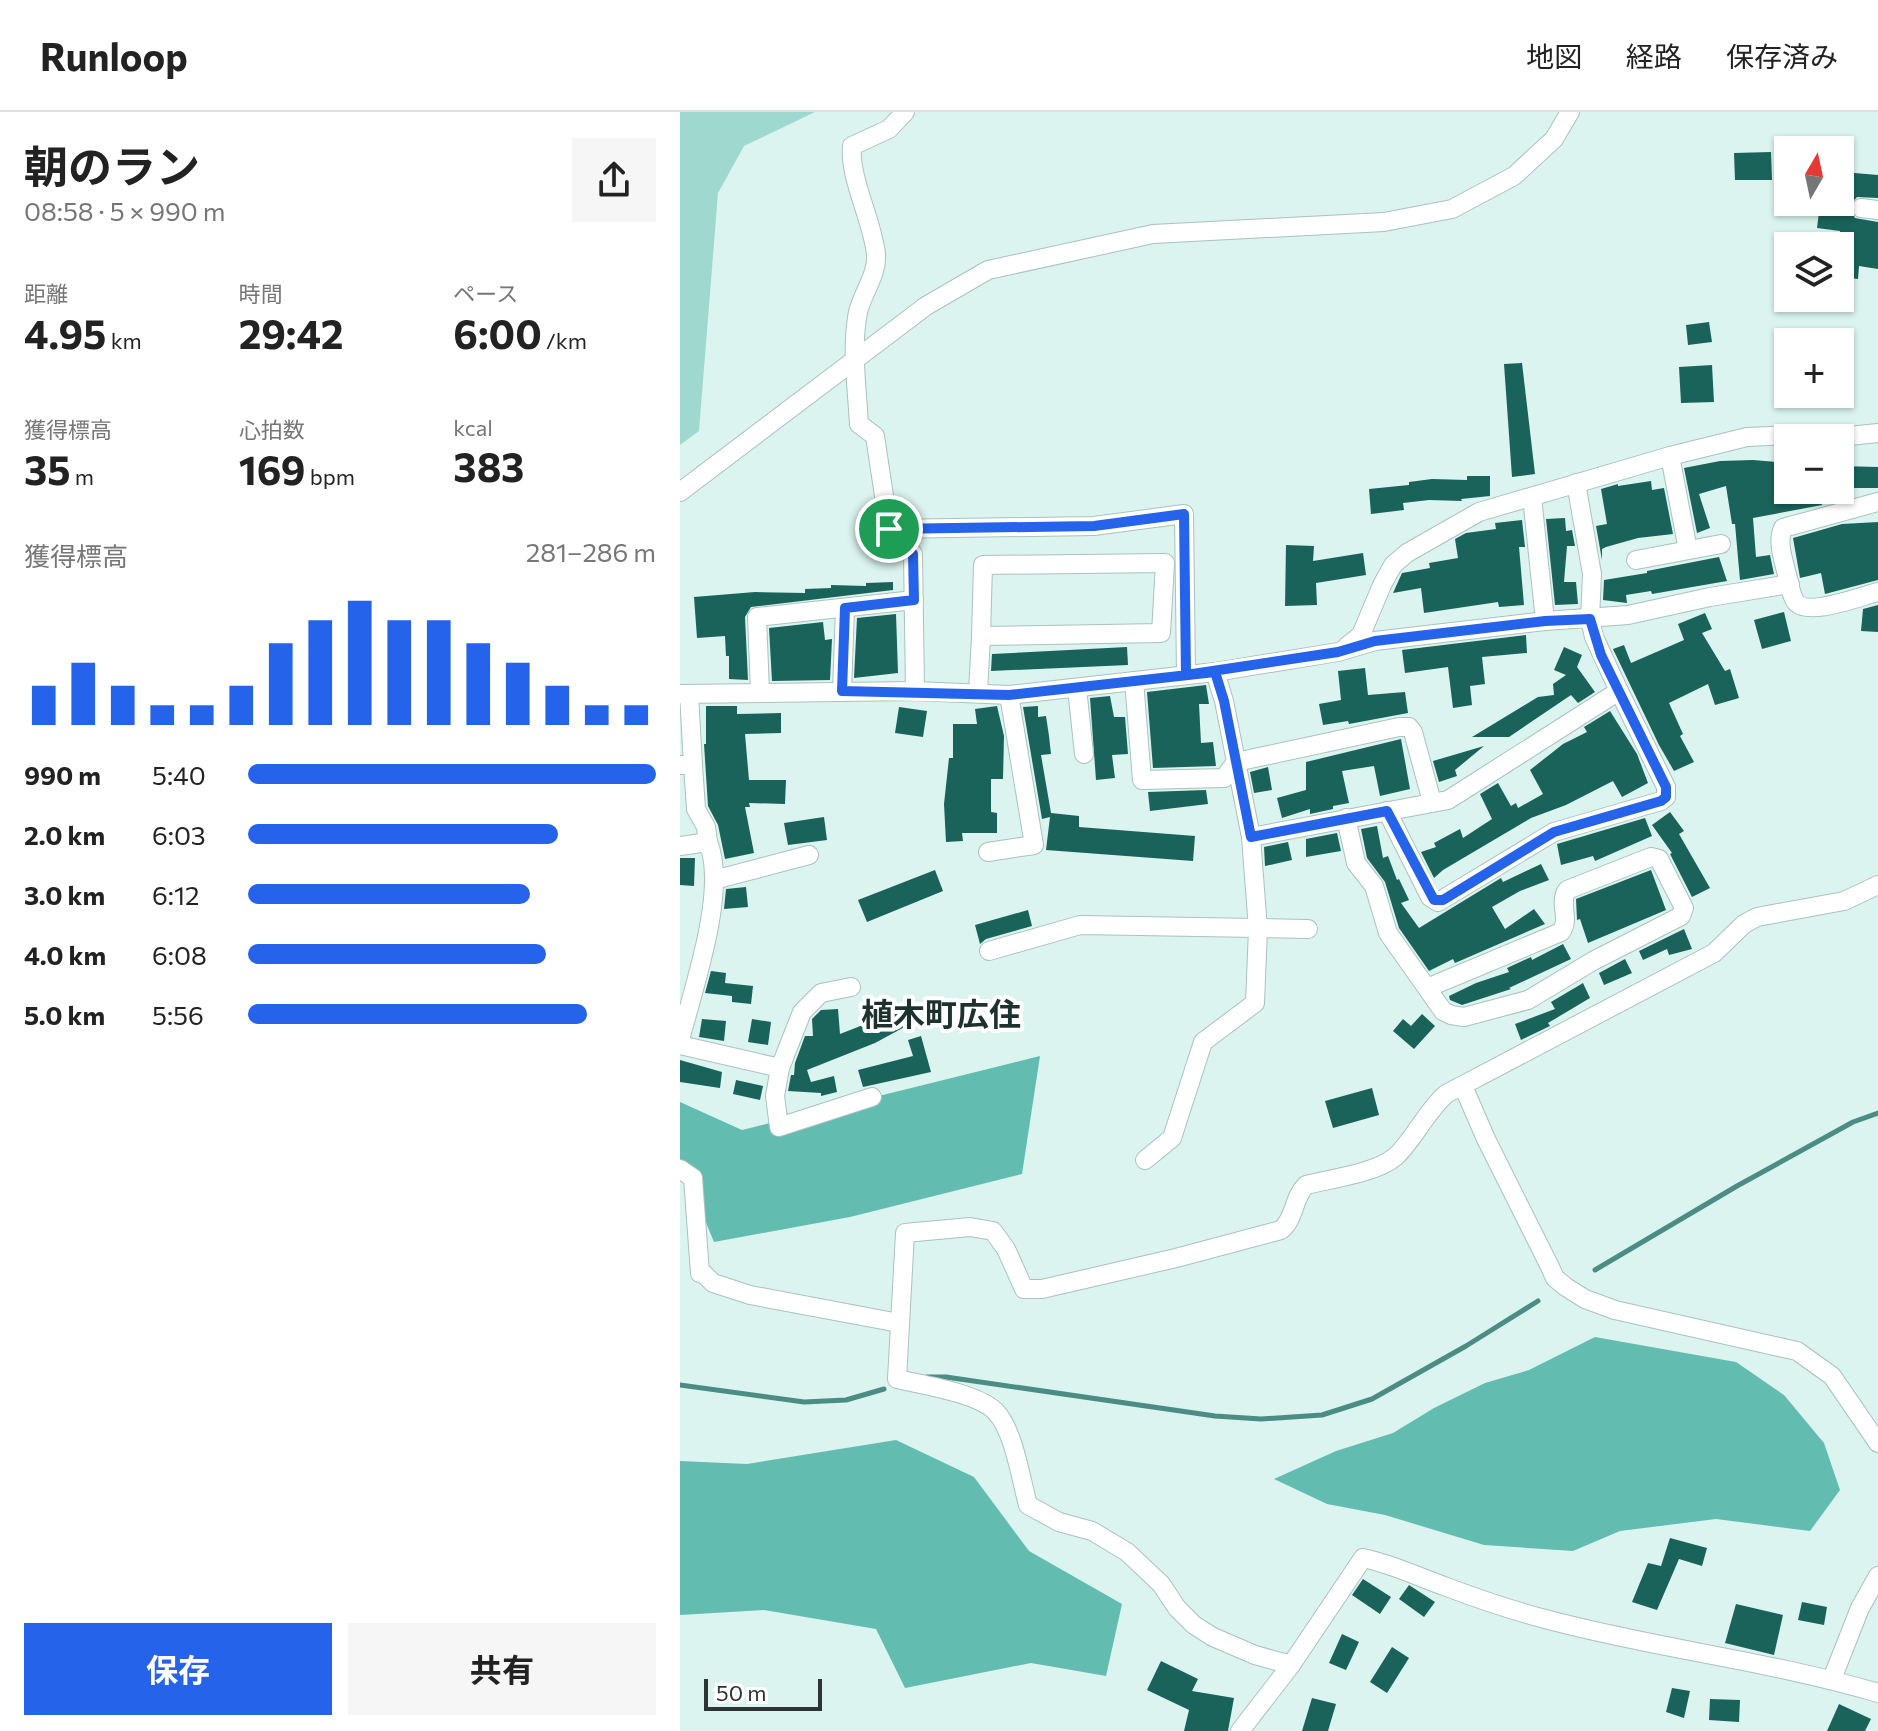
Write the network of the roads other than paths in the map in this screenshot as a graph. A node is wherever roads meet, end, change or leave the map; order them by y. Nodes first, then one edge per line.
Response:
1 (905, 112) edge
2 (1570, 112) edge
3 (856, 359) junction
4 (1878, 433) edge
5 (1670, 456) junction
6 (1576, 483) junction
7 (680, 492) edge
8 (1532, 497) junction
9 (1878, 502) edge
10 (889, 529) junction
11 (1721, 544) dead end
12 (1688, 550) junction
13 (1636, 560) dead end
14 (1790, 584) junction
15 (1878, 592) edge
16 (914, 600) junction
17 (845, 608) junction
18 (1590, 619) junction
19 (1545, 621) junction
20 (981, 636) junction
21 (1338, 652) junction
22 (1215, 672) junction
23 (1186, 675) junction
24 (1134, 681) junction
25 (1077, 688) junction
26 (842, 691) junction
27 (915, 691) junction
28 (1619, 691) junction
29 (760, 692) junction
30 (978, 693) junction
31 (684, 694) edge
32 (1009, 695) junction
33 (1084, 754) dead end
34 (1236, 762) junction
35 (686, 765) edge
36 (1432, 802) junction
37 (1387, 811) junction
38 (1346, 818) junction
39 (1251, 837) junction
40 (708, 842) junction
41 (680, 846) edge
42 (988, 852) dead end
43 (809, 855) dead end
44 (714, 880) junction
45 (1878, 885) edge
46 (1258, 929) junction
47 (1308, 929) dead end
48 (989, 951) dead end
49 (851, 987) dead end
50 (1427, 988) junction
51 (680, 1042) edge
52 (780, 1068) junction
53 (1463, 1086) junction
54 (872, 1097) dead end
55 (1145, 1160) dead end
56 (680, 1169) edge
57 (899, 1323) junction
58 (1878, 1443) edge
59 (1878, 1576) edge
60 (1291, 1665) junction
61 (1832, 1679) junction
62 (1878, 1693) edge
63 (1240, 1731) edge

1 - 3 street
2 - 3 street
3 - 7 street
3 - 10 street
4 - 5 street
5 - 6 street
5 - 12 street
6 - 8 street
6 - 18 street
8 - 19 street
8 - 21 street
9 - 14 street
10 - 16 street
10 - 23 street
11 - 12 street
12 - 13 street
14 - 15 street
14 - 18 street
16 - 17 street
16 - 27 street
17 - 26 street
17 - 29 street
18 - 19 street
18 - 28 street
19 - 21 street
20 - 20 street
20 - 30 street
21 - 22 street
22 - 23 street
22 - 34 street
23 - 24 street
24 - 25 street
24 - 34 street
25 - 32 street
25 - 33 street
26 - 27 street
26 - 29 street
27 - 30 street
28 - 36 street
28 - 37 street
29 - 31 street
30 - 32 street
31 - 35 street
32 - 42 street
34 - 36 street
34 - 39 street
35 - 40 street
36 - 37 street
37 - 38 street
38 - 39 street
38 - 50 street
39 - 46 street
40 - 41 street
40 - 44 street
43 - 44 street
44 - 51 street
45 - 53 street
46 - 47 street
46 - 48 street
46 - 55 street
49 - 52 street
50 - 50 street
51 - 52 street
52 - 54 street
53 - 57 street
53 - 58 street
56 - 57 street
57 - 60 street
59 - 61 street
60 - 61 street
60 - 63 street
61 - 62 street

